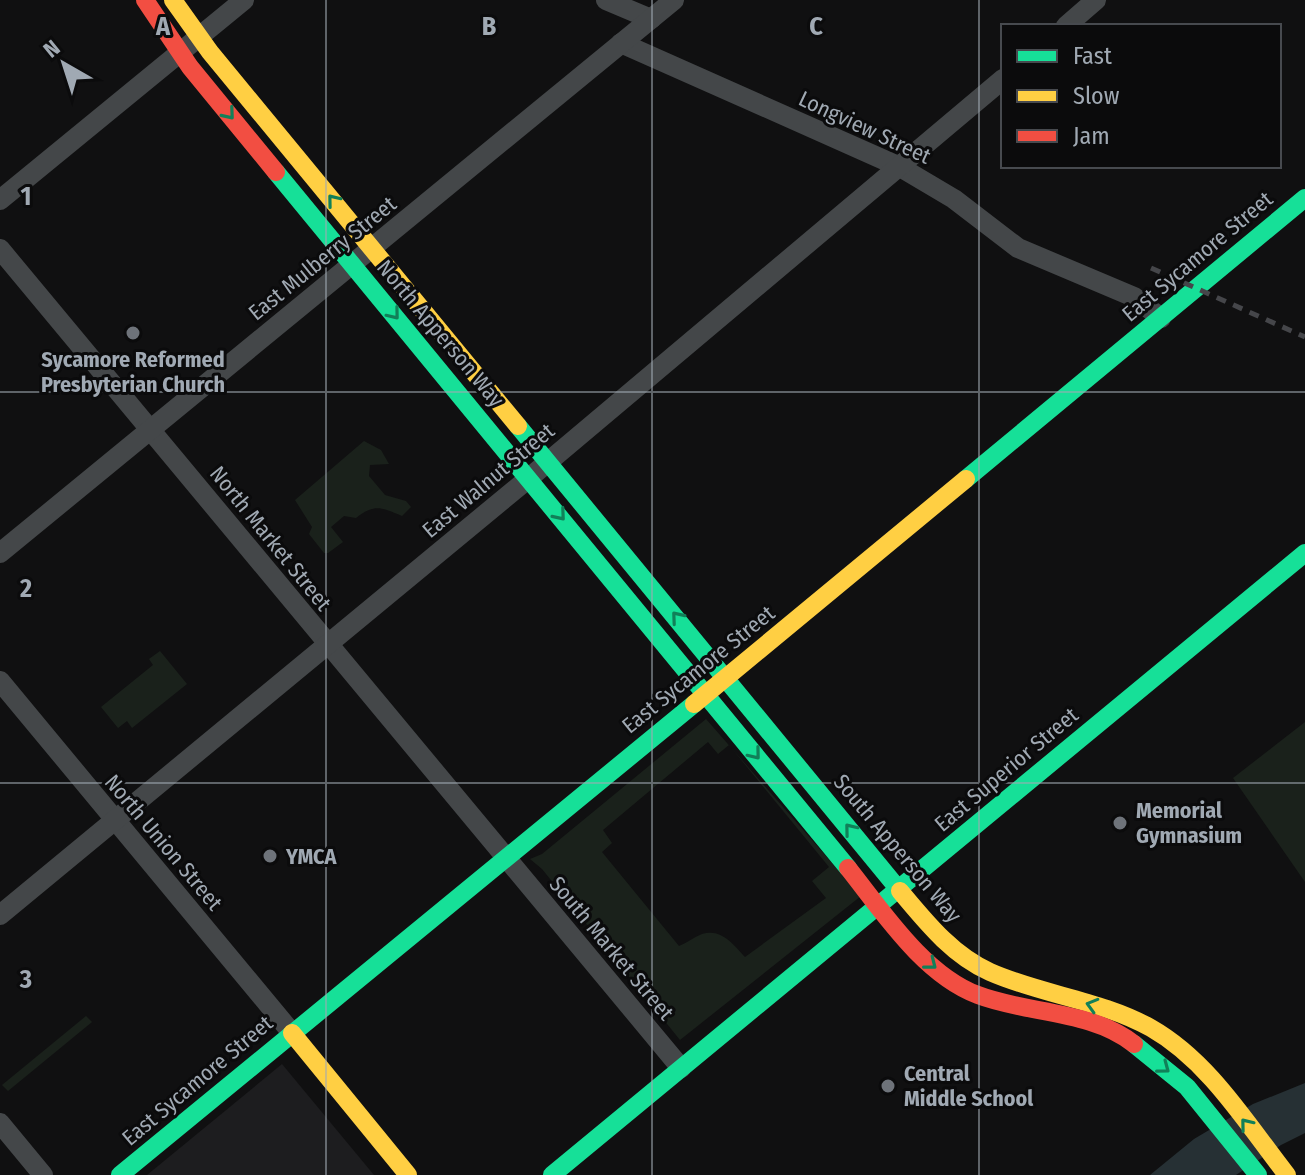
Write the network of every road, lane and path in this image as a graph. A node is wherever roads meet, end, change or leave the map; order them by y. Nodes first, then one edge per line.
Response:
1 (145, 0) edge
2 (173, 0) edge
3 (244, 0) edge
4 (606, 0) edge
5 (674, 0) edge
6 (1096, 0) edge
7 (651, 19) junction
8 (1068, 24) edge
9 (199, 38) junction
10 (621, 43) junction
11 (179, 54) junction
12 (1001, 81) edge
13 (900, 167) junction
14 (1305, 198) edge
15 (0, 200) edge
16 (372, 248) junction
17 (0, 249) edge
18 (353, 264) junction
19 (1161, 318) junction
20 (151, 429) junction
21 (548, 461) junction
22 (529, 478) junction
23 (0, 553) edge
24 (1305, 553) edge
25 (327, 644) junction
26 (726, 677) junction
27 (0, 681) edge
28 (707, 693) junction
29 (115, 819) junction
30 (506, 858) junction
31 (899, 889) junction
32 (880, 906) junction
33 (0, 915) edge
34 (292, 1033) junction
35 (681, 1068) junction
36 (0, 1123) edge
37 (43, 1175) edge
38 (120, 1175) edge
39 (408, 1175) edge
40 (552, 1175) edge
41 (1258, 1175) edge
42 (1287, 1175) edge

1 - 11 main road, North Apperson Way
2 - 9 main road, North Apperson Way
3 - 9 street
4 - 7 street
5 - 7 street, East Mulberry Street
6 - 8 street
7 - 10 street, East Mulberry Street
9 - 11 street
16 -> 9 main road, North Apperson Way
10 - 13 street, Longview Street
10 - 16 street, East Mulberry Street
11 - 15 street
11 -> 18 main road, North Apperson Way
12 - 13 street, East Walnut Street
13 - 19 street, Longview Street
13 - 21 street, East Walnut Street
14 - 19 main road, East Sycamore Street
16 - 18 street, East Mulberry Street
16 - 21 main road, North Apperson Way
17 - 20 street, North Market Street
18 - 20 street, East Mulberry Street
18 -> 22 main road, North Apperson Way
19 - 26 main road, East Sycamore Street
20 - 23 street, East Mulberry Street
20 - 25 street, North Market Street
21 - 22 street, East Walnut Street
26 -> 21 main road, North Apperson Way
22 - 25 street, East Walnut Street
22 -> 28 main road, North Apperson Way
24 - 31 main road, East Superior Street
25 - 29 street, East Walnut Street
25 - 30 street, North Market Street
26 - 28 main road, East Sycamore Street
31 -> 26 main road, South Apperson Way
27 - 29 street, North Union Street
28 - 30 main road, East Sycamore Street
28 -> 32 main road
29 - 33 street, East Walnut Street
29 - 34 street, North Union Street
30 - 34 main road, East Sycamore Street
30 - 35 street, South Market Street
31 - 32 main road, East Superior Street
42 -> 31 main road, South Apperson Way
32 - 35 main road, East Superior Street
32 -> 41 main road
34 - 38 main road, East Sycamore Street
34 - 39 main road
35 - 40 main road, East Superior Street
36 - 37 street

